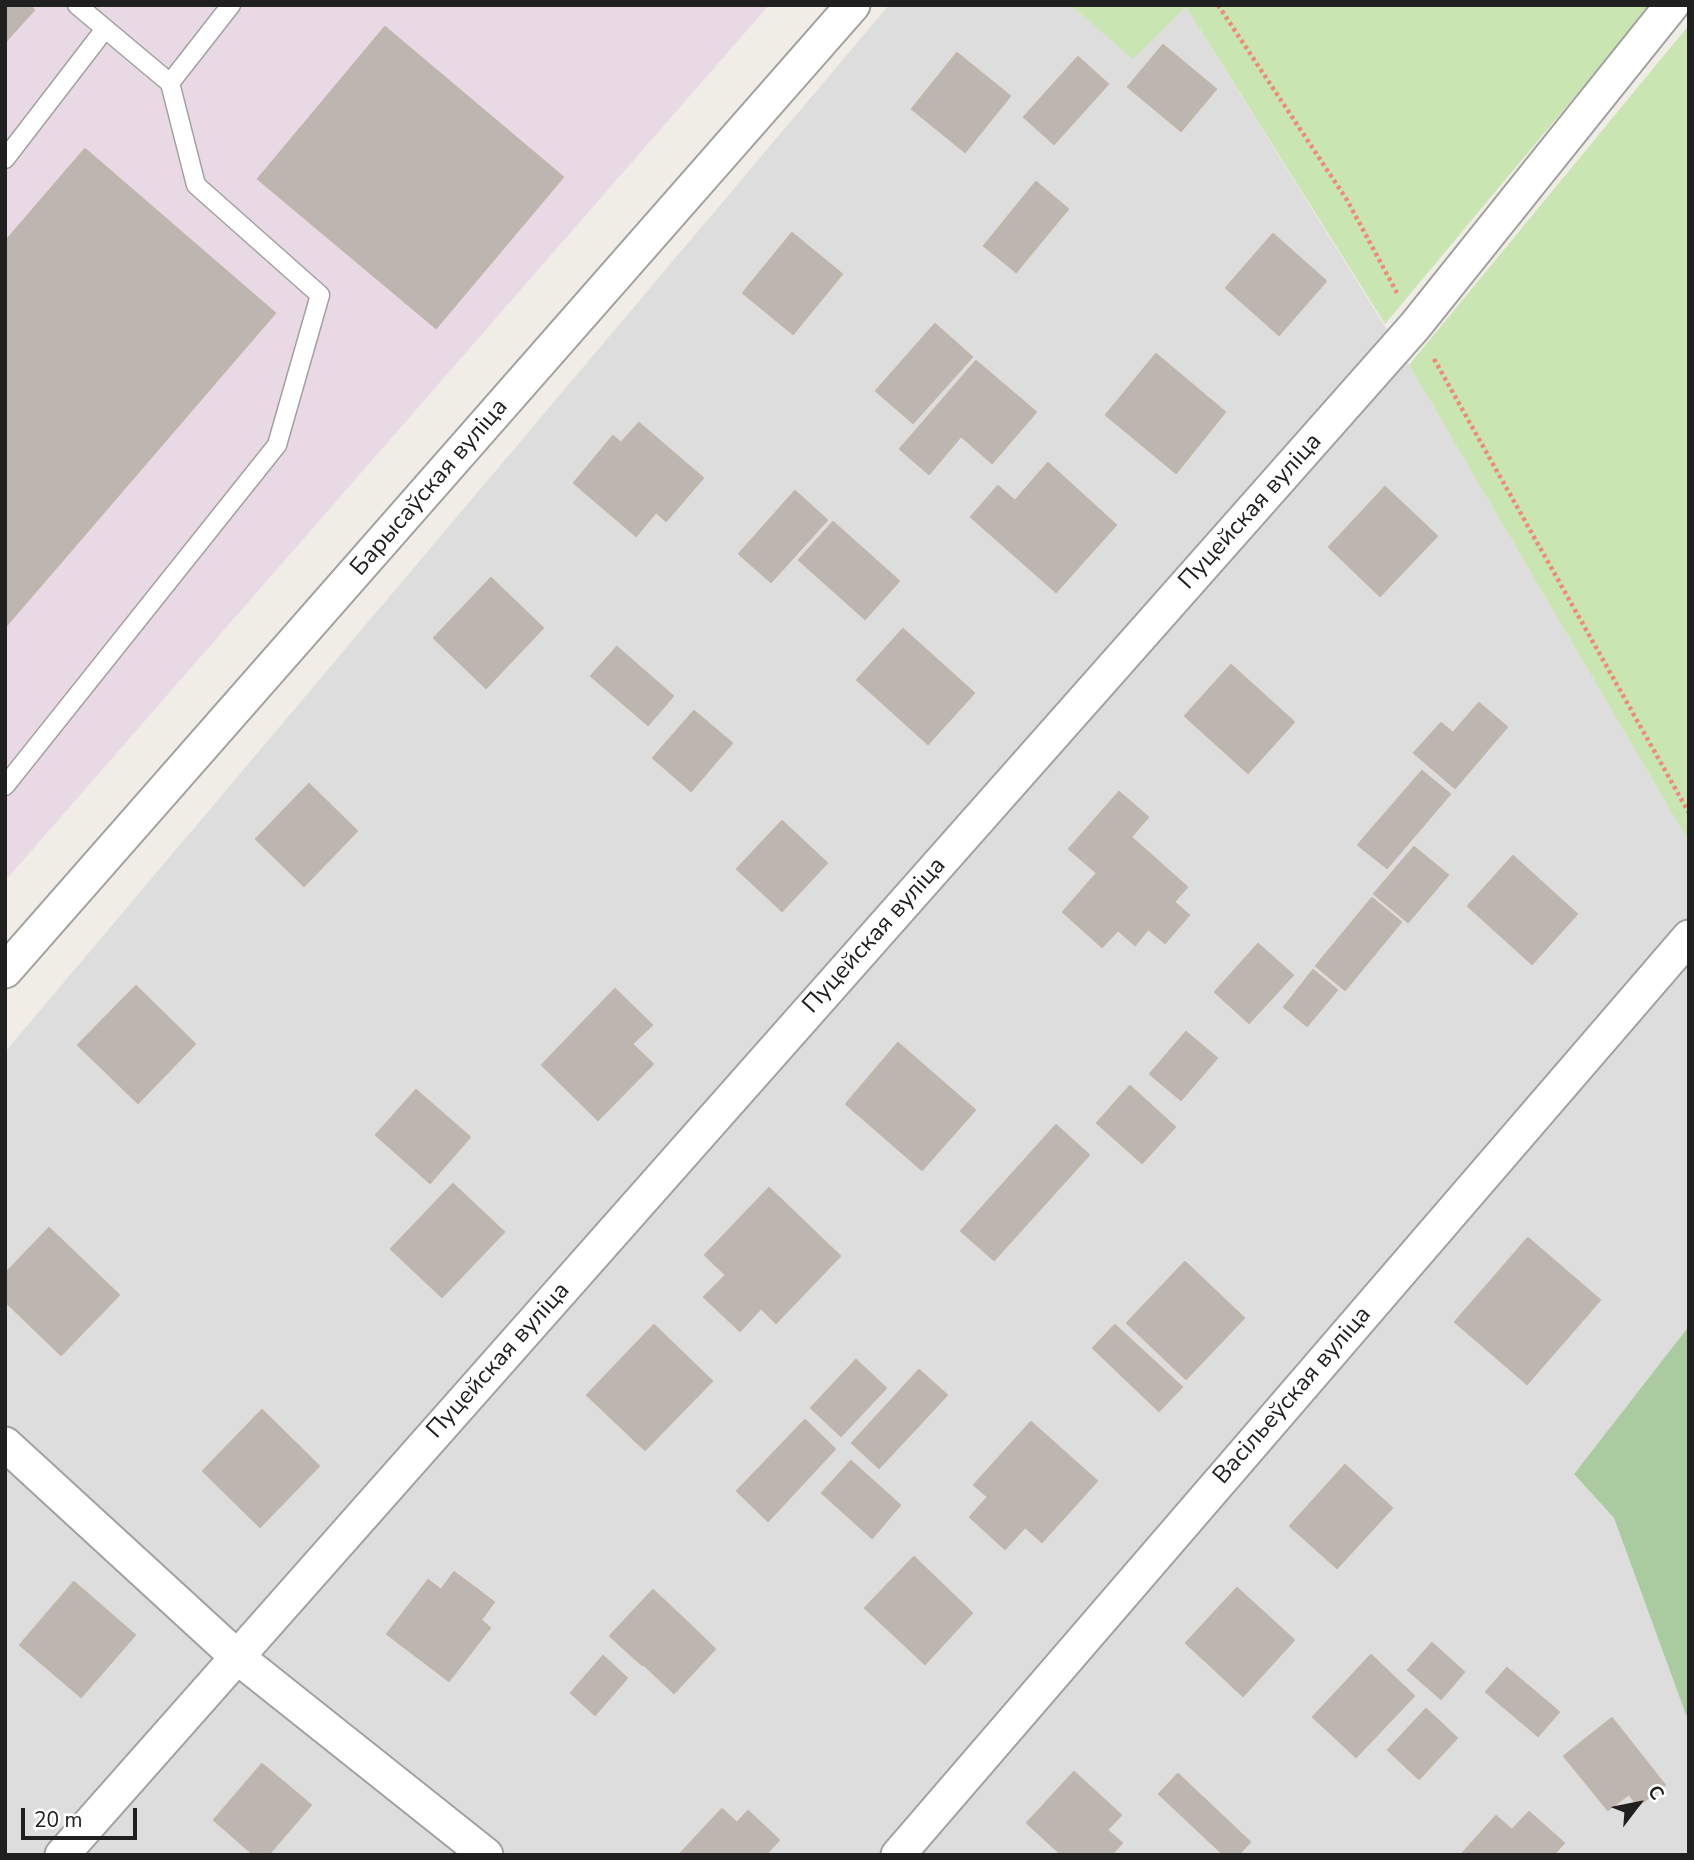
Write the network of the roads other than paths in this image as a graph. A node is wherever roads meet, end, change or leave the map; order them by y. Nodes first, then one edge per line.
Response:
1 (77, 5) edge
2 (231, 5) edge
3 (853, 5) edge
4 (1672, 5) edge
5 (105, 29) junction
6 (170, 83) junction
7 (5, 159) edge
8 (5, 786) edge
9 (1689, 937) edge
10 (5, 971) edge
11 (5, 1444) edge
12 (236, 1656) junction
13 (62, 1855) edge
14 (486, 1855) edge
15 (898, 1855) edge

1 - 5 lane
2 - 6 lane
3 - 10 street, Барысаўская вуліца
4 - 12 street, Пуцейская вуліца
5 - 6 lane
5 - 7 lane
6 - 8 lane
9 - 15 street, Васільеўская вуліца
11 - 12 street
12 - 13 street, Пуцейская вуліца
12 - 14 street

